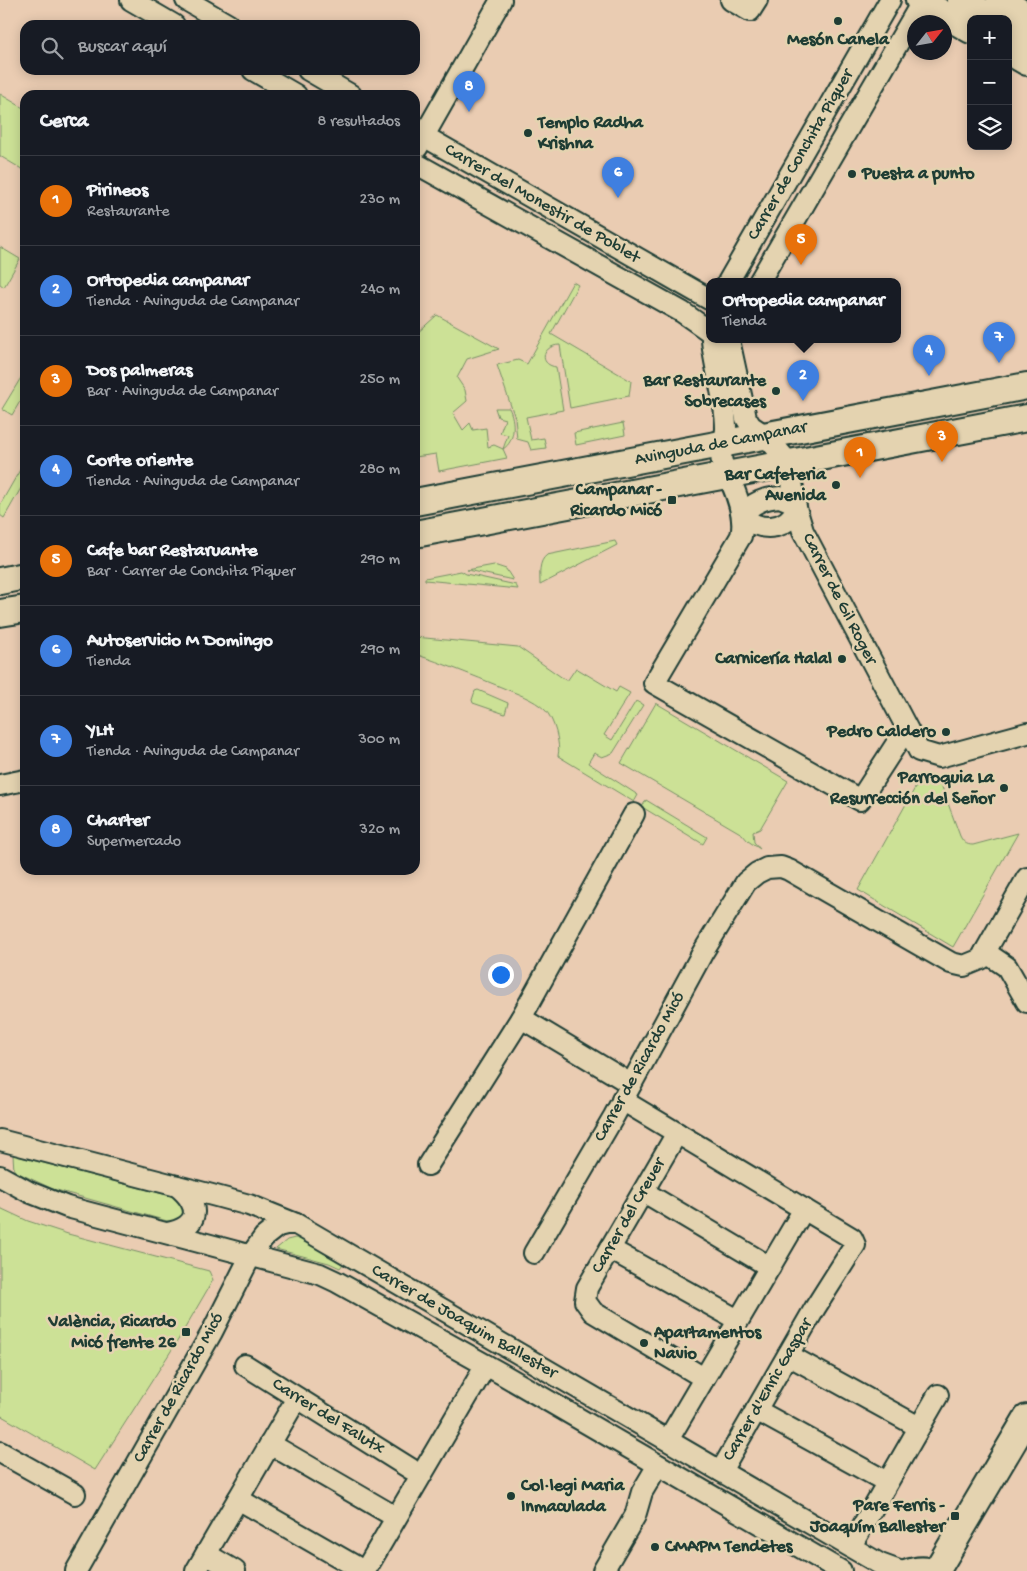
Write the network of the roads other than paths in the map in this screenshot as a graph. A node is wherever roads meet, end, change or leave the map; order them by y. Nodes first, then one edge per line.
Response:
1 (131, 0) edge
2 (186, 0) edge
3 (501, 0) edge
4 (731, 0) edge
5 (756, 0) edge
6 (890, 0) edge
7 (961, 0) edge
8 (1000, 0) edge
9 (921, 1) edge
10 (204, 12) edge
11 (987, 15) edge
12 (1027, 16) edge
13 (165, 20) edge
14 (219, 20) edge
15 (874, 28) junction
16 (967, 28) edge
17 (1012, 29) edge
18 (1027, 38) edge
19 (899, 44) junction
20 (1012, 53) edge
21 (1027, 62) edge
22 (261, 75) edge
23 (317, 75) edge
24 (287, 90) edge
25 (343, 90) edge
26 (420, 137) edge
27 (420, 141) edge
28 (420, 166) edge
29 (668, 276) junction
30 (730, 278) edge
31 (760, 278) edge
32 (706, 297) edge
33 (655, 298) junction
34 (706, 307) edge
35 (706, 327) edge
36 (706, 330) edge
37 (711, 343) edge
38 (730, 343) edge
39 (1023, 391) edge
40 (1027, 418) edge
41 (766, 436) junction
42 (724, 444) junction
43 (789, 463) junction
44 (728, 474) junction
45 (420, 501) edge
46 (796, 508) junction
47 (742, 515) junction
48 (420, 533) edge
49 (20, 577) edge
50 (0, 581) edge
51 (20, 609) edge
52 (0, 613) edge
53 (906, 729) junction
54 (1027, 733) edge
55 (20, 781) edge
56 (0, 785) edge
57 (634, 814) dead end
58 (1027, 878) edge
59 (985, 952) junction
60 (1027, 1002) edge
61 (521, 1018) junction
62 (626, 1092) junction
63 (677, 1133) junction
64 (0, 1140) edge
65 (428, 1165) dead end
66 (0, 1176) edge
67 (177, 1186) junction
68 (644, 1192) junction
69 (804, 1210) junction
70 (296, 1224) junction
71 (166, 1233) junction
72 (610, 1249) junction
73 (534, 1253) dead end
74 (251, 1255) junction
75 (770, 1267) junction
76 (738, 1320) junction
77 (788, 1355) junction
78 (245, 1365) dead end
79 (486, 1365) junction
80 (704, 1378) junction
81 (938, 1395) dead end
82 (297, 1398) junction
83 (756, 1410) junction
84 (1027, 1418) edge
85 (920, 1427) junction
86 (668, 1440) junction
87 (270, 1444) junction
88 (0, 1452) edge
89 (658, 1464) junction
90 (411, 1469) dead end
91 (721, 1471) junction
92 (888, 1482) junction
93 (75, 1494) dead end
94 (238, 1500) junction
95 (386, 1512) dead end
96 (851, 1546) junction
97 (206, 1554) junction
98 (360, 1569) edge
99 (76, 1571) edge
100 (196, 1571) edge
101 (235, 1571) edge
102 (604, 1571) edge
103 (841, 1571) edge
104 (898, 1571) edge
105 (906, 1571) edge
106 (938, 1571) edge

1 - 13 street
2 - 10 street
3 - 26 street
4 - 5 street
6 - 15 street, Carrer de Conchita Piquer
7 - 11 main road
8 - 12 main road
9 - 16 main road
9 - 19 street, Carrer de Conchita Piquer
10 - 14 street
15 - 19 street
15 - 30 street, Carrer de Conchita Piquer
17 - 18 main road
19 - 31 street, Carrer de Conchita Piquer
20 - 21 main road
22 - 24 street
23 - 25 street
27 - 29 street, Carrer del Monestir de Poblet
28 - 33 street, Carrer del Monestir de Poblet
29 - 32 street, Carrer del Monestir de Poblet
29 - 33 street
33 - 36 street, Carrer del Monestir de Poblet
34 - 35 street
37 - 42 street
38 - 41 street
39 - 41 main road, Avinguda de Campanar
40 - 43 main road, Avinguda de Campanar
41 - 42 main road, Avinguda de Campanar
41 - 43 street
42 - 44 street
42 - 45 main road, Avinguda de Campanar
43 - 44 main road, Avinguda de Campanar
43 - 46 street, Carrer de Gil Roger
44 - 47 street
44 - 48 main road, Avinguda de Campanar
46 - 47 street
46 - 47 street
46 - 53 street, Carrer de Gil Roger
47 - 53 street
49 - 50 main road
51 - 52 main road
53 - 54 street, Carrer de Gil Roger
55 - 56 street
57 - 61 street
58 - 59 street
59 - 60 street
59 - 62 street, Carrer de Ricardo Micó
61 - 62 street
61 - 65 street
62 - 63 street
62 - 73 street, Carrer de Ricardo Micó
63 - 68 street, Carrer del Creuer
63 - 69 street
64 - 67 street, Carrer de Joaquim Ballester
66 - 71 street, Carrer de Joaquim Ballester
67 - 70 street, Carrer de Joaquim Ballester
67 - 71 street
68 - 72 street, Carrer del Creuer
68 - 75 street
69 - 75 street
69 - 77 street, Carrer d'Enric Gaspar
70 - 74 street, Carrer de Ricardo Micó
70 - 86 street, Carrer de Joaquim Ballester
71 - 74 street, Carrer de Joaquim Ballester
72 - 76 street
72 - 80 street, Carrer del Creuer
74 - 79 street, Carrer de Joaquim Ballester
74 - 99 street, Carrer de Ricardo Micó
75 - 76 street
76 - 80 street
77 - 83 street, Carrer d'Enric Gaspar
77 - 85 street
78 - 82 street, Carrer del Falutx
79 - 89 street, Carrer de Joaquim Ballester
79 - 98 street
80 - 86 street
81 - 85 street
82 - 87 street
82 - 90 street, Carrer del Falutx
83 - 91 street, Carrer d'Enric Gaspar
83 - 92 street
84 - 106 main road
85 - 92 street
86 - 91 street, Carrer de Joaquim Ballester
87 - 94 street
87 - 95 street
88 - 93 street
89 - 102 street
89 - 103 street, Carrer de Joaquim Ballester
91 - 96 street, Carrer de Joaquim Ballester
92 - 96 street
94 - 97 street
94 - 98 street
96 - 104 street, Carrer de Joaquim Ballester
97 - 100 street
97 - 101 street
105 - 106 street

